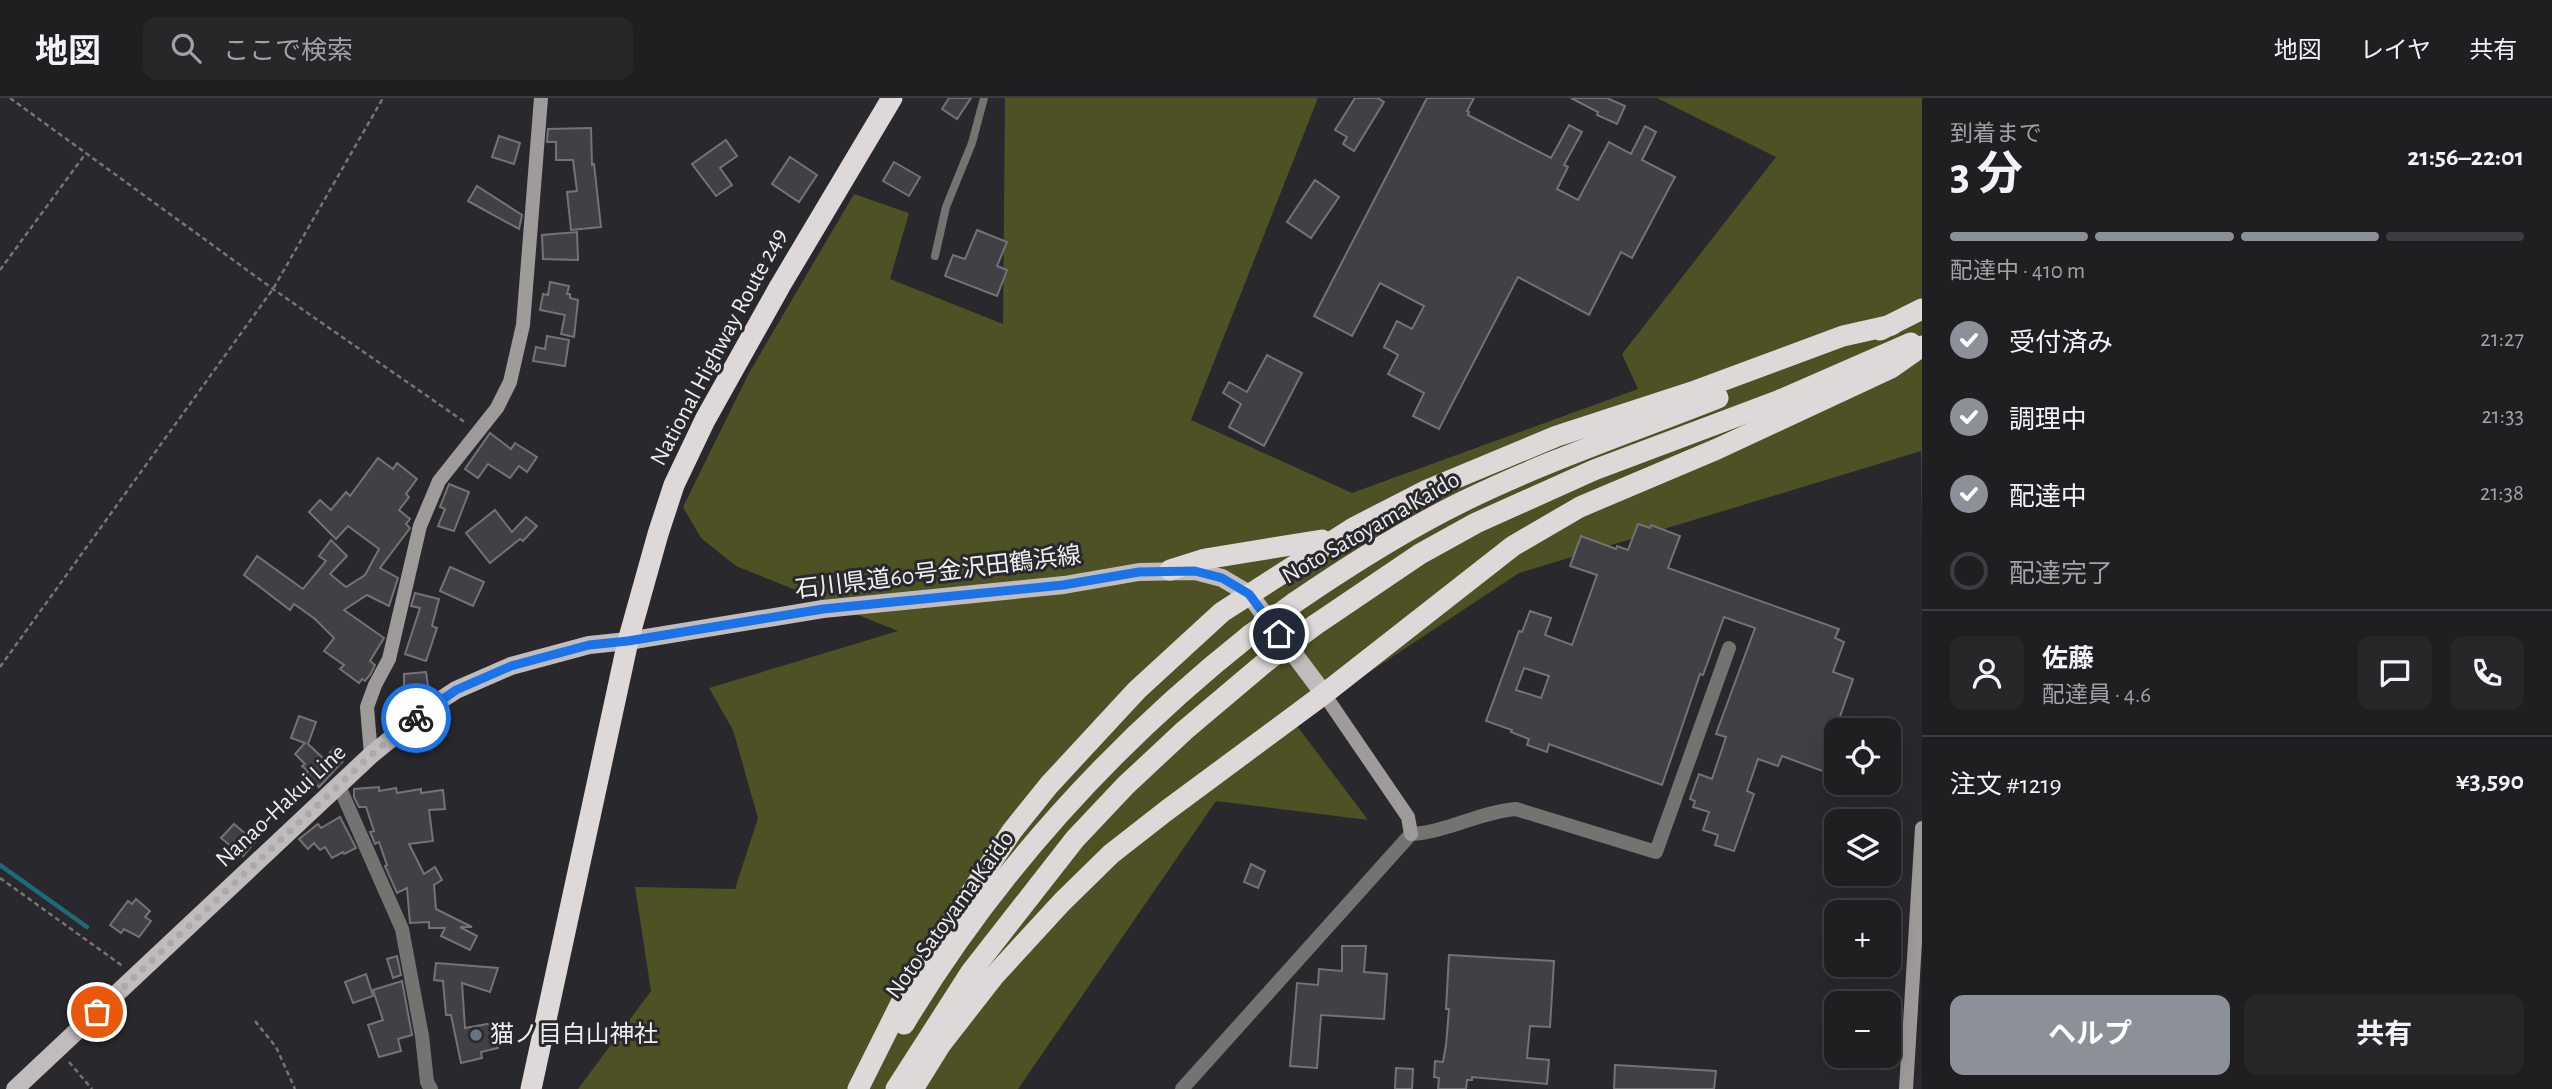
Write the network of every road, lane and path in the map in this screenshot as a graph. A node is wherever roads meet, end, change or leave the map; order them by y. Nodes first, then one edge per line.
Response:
1 (10, 98) edge
2 (383, 98) edge
3 (541, 98) edge
4 (892, 98) edge
5 (984, 98) edge
6 (86, 153) junction
7 (935, 257) dead end
8 (0, 270) edge
9 (273, 289) junction
10 (1922, 309) edge
11 (1892, 326) junction
12 (1922, 337) edge
13 (1922, 346) edge
14 (1887, 361) junction
15 (477, 432) junction
16 (1343, 534) junction
17 (1170, 570) junction
18 (1249, 594) junction
19 (628, 641) junction
20 (1729, 648) dead end
21 (0, 667) edge
22 (1324, 694) junction
23 (371, 755) junction
24 (339, 786) junction
25 (1922, 828) edge
26 (1411, 834) junction
27 (0, 878) edge
28 (135, 976) junction
29 (255, 1021) dead end
30 (58, 1048) junction
31 (15, 1089) edge
32 (92, 1089) edge
33 (295, 1089) edge
34 (431, 1089) edge
35 (531, 1089) edge
36 (858, 1089) edge
37 (866, 1089) edge
38 (896, 1089) edge
39 (913, 1089) edge
40 (1182, 1089) edge
41 (1906, 1089) edge

1 - 6 path
2 - 9 path
3 - 15 street
4 - 19 highway, National Highway Route 249
5 - 7 lane
6 - 8 path
6 - 9 path
9 - 15 path
9 - 21 path
10 - 11 highway, Noto Satoyama Kaido
11 - 16 highway
11 - 37 highway, Noto Satoyama Kaido, bridge
12 - 14 highway, Noto Satoyama Kaido
13 - 14 highway
14 - 22 highway
14 - 38 highway, Noto Satoyama Kaido, bridge
15 - 23 street
16 - 17 highway
16 - 18 highway
17 - 18 main road, 石川県道60号金沢田鶴浜線
17 - 19 main road, 石川県道60号金沢田鶴浜線
18 - 22 main road
18 - 36 highway
19 - 23 main road, Nanao-Hakui Line
19 - 35 highway, National Highway Route 249
20 - 26 street
22 - 26 street
22 - 39 highway
23 - 24 main road, Nanao-Hakui Line
24 - 28 main road, Nanao-Hakui Line
24 - 34 street
25 - 41 street
26 - 40 street
27 - 28 path
28 - 30 main road, Nanao-Hakui Line
29 - 33 path
30 - 31 main road, Nanao-Hakui Line
30 - 32 path

